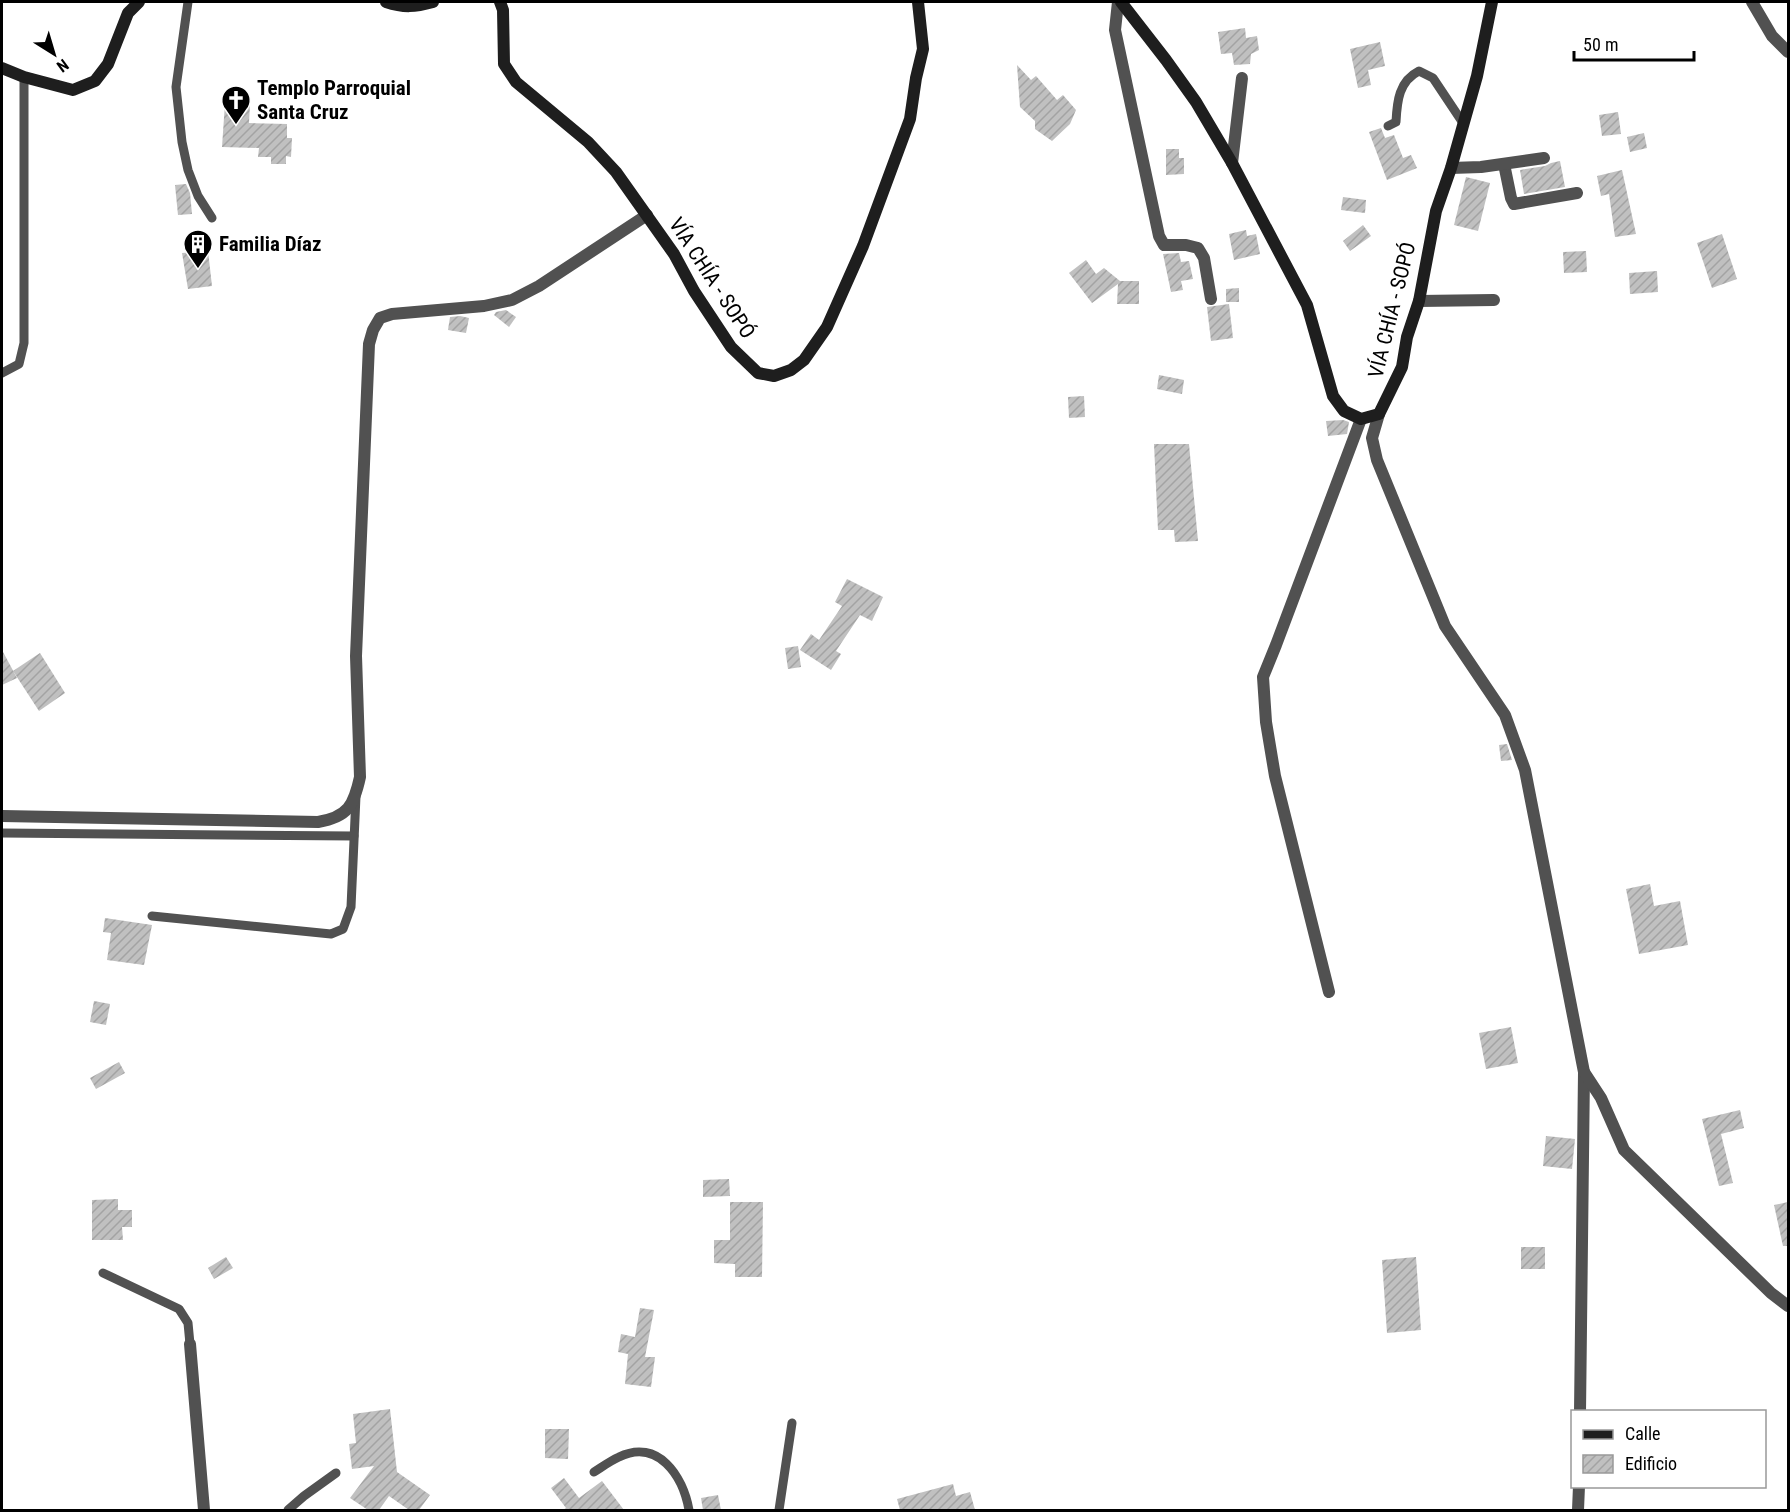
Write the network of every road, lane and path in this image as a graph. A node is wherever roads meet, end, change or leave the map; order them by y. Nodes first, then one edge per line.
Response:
1 (139, 2) edge
2 (188, 2) edge
3 (386, 2) edge
4 (433, 2) edge
5 (500, 2) edge
6 (918, 2) edge
7 (1120, 2) edge
8 (1492, 2) edge
9 (1752, 2) edge
10 (1788, 52) edge
11 (2, 68) edge
12 (24, 77) junction
13 (1242, 78) dead end
14 (1463, 123) junction
15 (1388, 126) dead end
16 (1544, 158) dead end
17 (1232, 163) junction
18 (1504, 164) junction
19 (1451, 168) junction
20 (1577, 193) dead end
21 (647, 215) junction
22 (212, 219) dead end
23 (1211, 299) dead end
24 (1494, 300) dead end
25 (1419, 301) junction
26 (2, 373) edge
27 (1379, 414) junction
28 (1361, 420) junction
29 (356, 796) junction
30 (2, 816) edge
31 (2, 833) edge
32 (354, 836) junction
33 (152, 916) dead end
34 (1329, 992) dead end
35 (1584, 1072) junction
36 (103, 1273) dead end
37 (1788, 1306) edge
38 (190, 1344) joint
39 (1580, 1410) edge
40 (792, 1423) dead end
41 (594, 1472) dead end
42 (336, 1473) dead end
43 (1579, 1488) edge
44 (204, 1510) edge
45 (288, 1510) edge
46 (689, 1510) edge
47 (779, 1510) edge
48 (1578, 1510) edge

1 - 12 street
2 - 22 lane
3 - 4 street
5 - 21 street, VÍA CHÍA - SOPÓ
6 - 21 street, VÍA CHÍA - SOPÓ
7 - 17 street
7 - 23 street
8 - 14 street, VÍA CHÍA - SOPÓ
9 - 10 street
11 - 12 street
12 - 26 lane
13 - 17 street
14 - 15 lane
14 - 19 street, VÍA CHÍA - SOPÓ
16 - 18 street
17 - 28 street
18 - 19 street
18 - 20 street
19 - 25 street, VÍA CHÍA - SOPÓ
21 - 29 street
24 - 25 street
25 - 27 street, VÍA CHÍA - SOPÓ
27 - 28 street
27 - 35 street
28 - 34 street
29 - 30 street
29 - 32 lane
31 - 32 lane
32 - 33 lane
35 - 37 street
35 - 39 street
36 - 38 lane
38 - 44 street
40 - 47 lane
41 - 46 lane
42 - 45 lane
43 - 48 street

